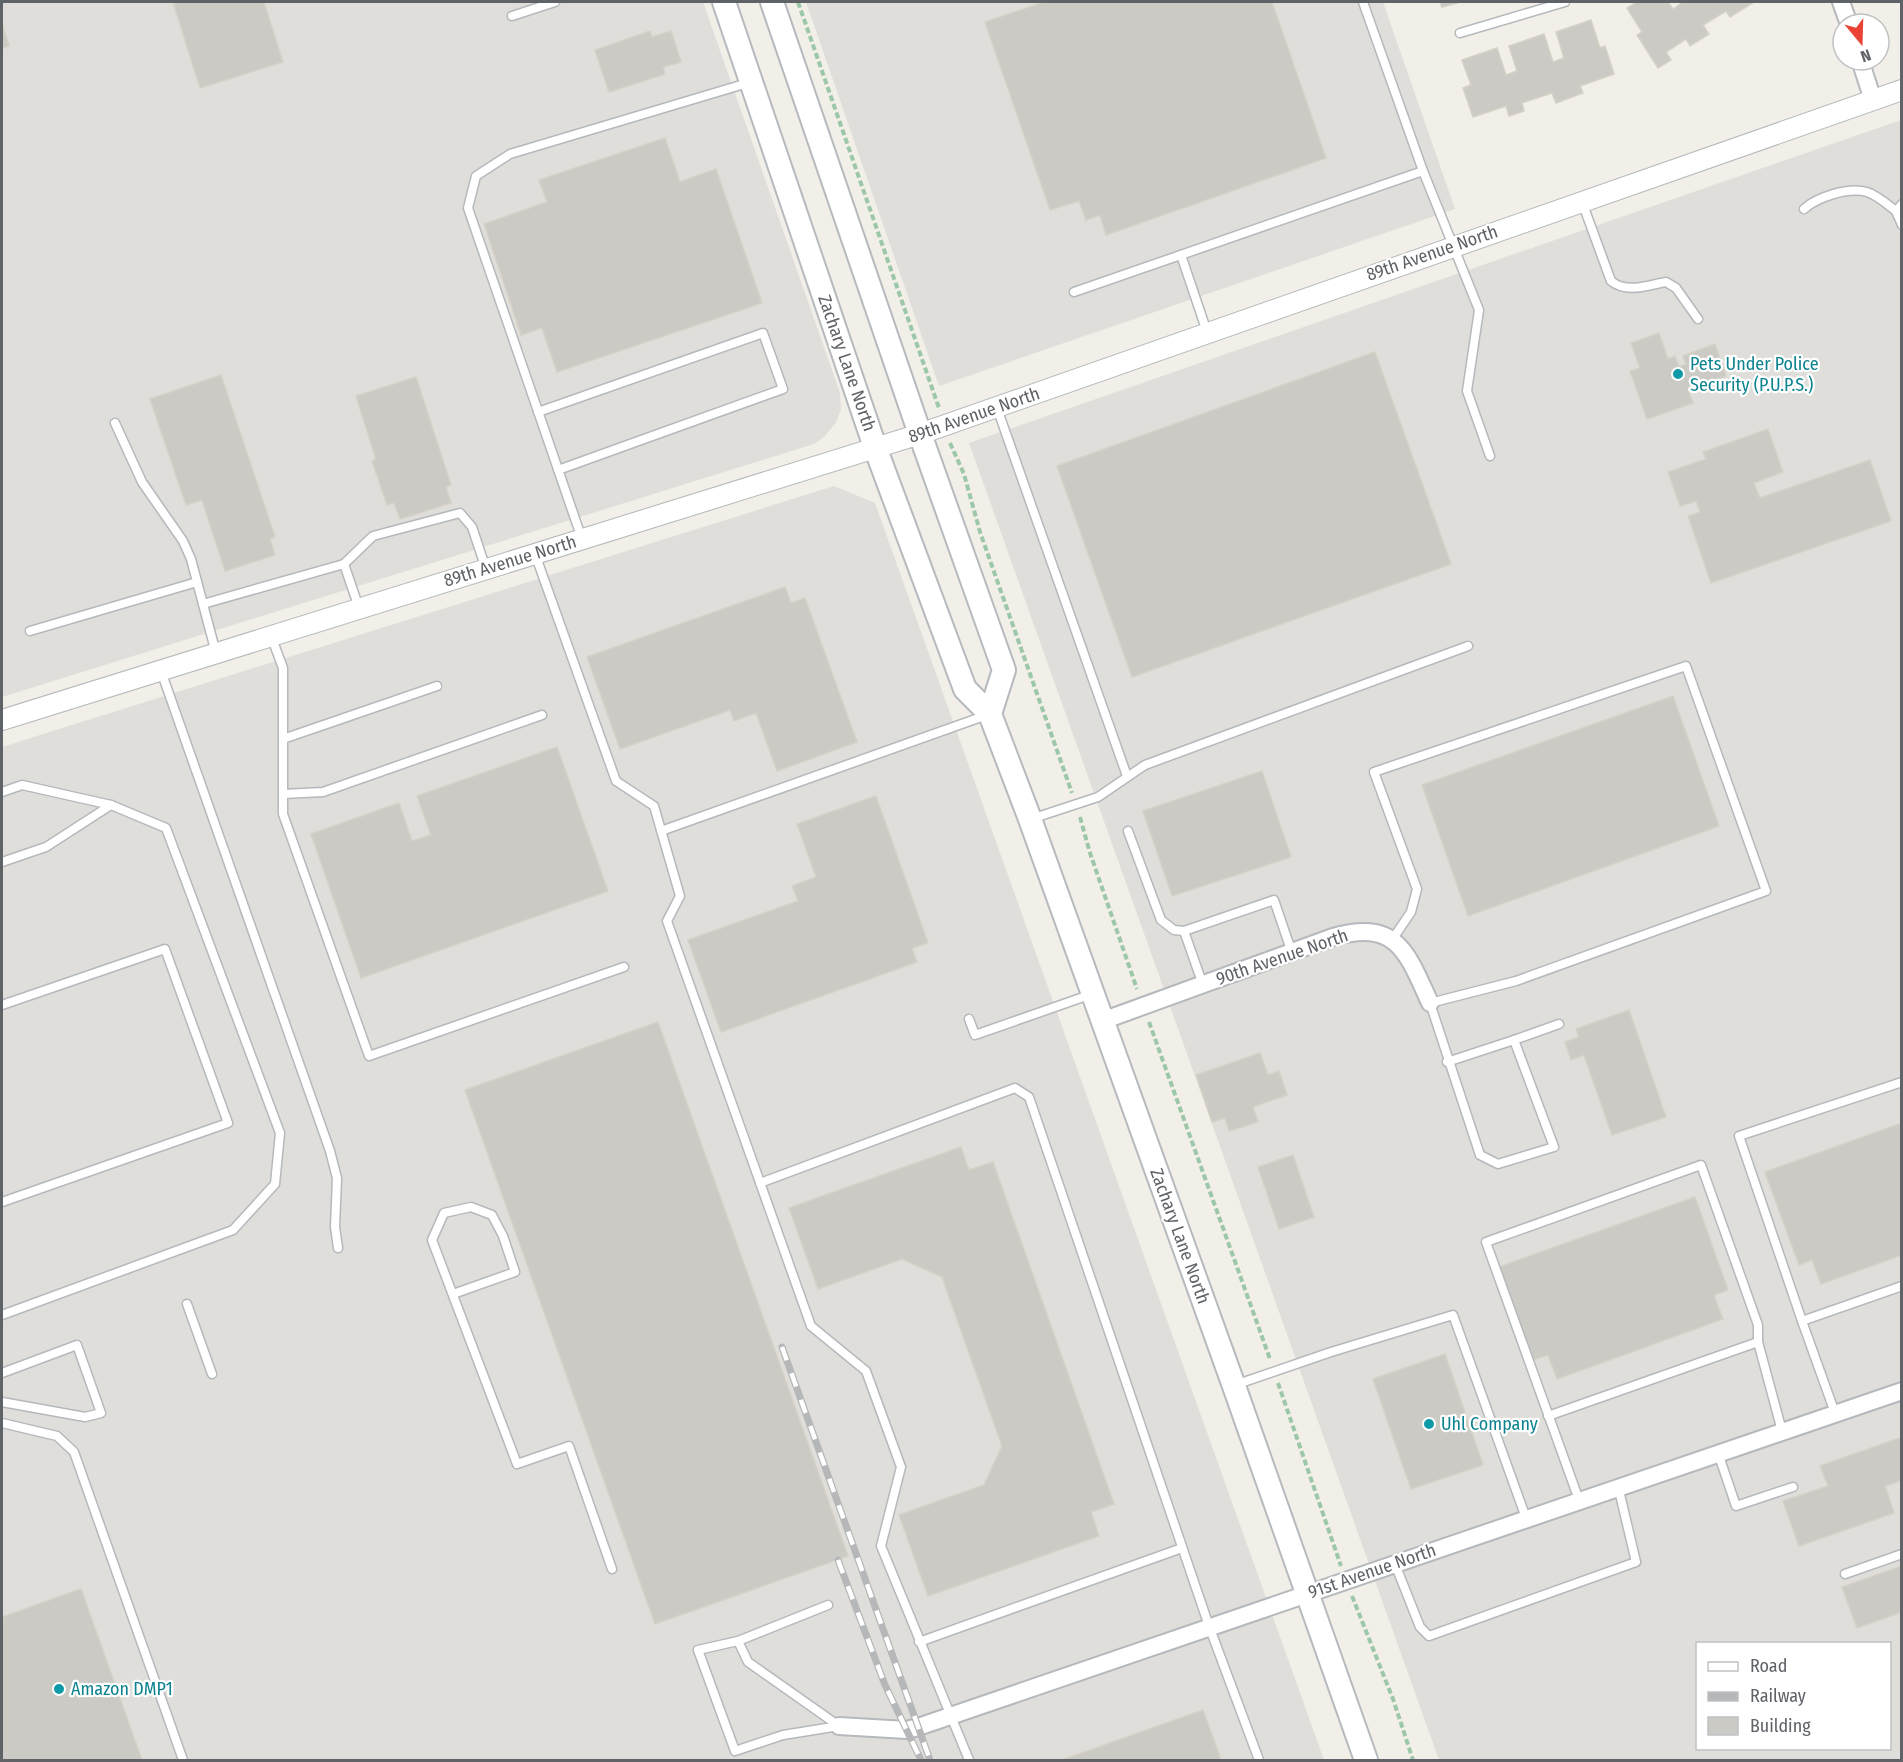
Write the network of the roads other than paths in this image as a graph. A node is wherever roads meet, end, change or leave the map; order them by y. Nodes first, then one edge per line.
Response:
1 (555, 2) edge
2 (724, 2) edge
3 (772, 2) edge
4 (1363, 2) edge
5 (1565, 2) edge
6 (512, 16) dead end
7 (1460, 33) dead end
8 (1864, 72) edge
9 (751, 82) junction
10 (1902, 90) edge
11 (1874, 100) junction
12 (1424, 171) junction
13 (1582, 202) junction
14 (1899, 207) edge
15 (1804, 209) dead end
16 (1902, 225) edge
17 (1452, 246) junction
18 (1181, 255) junction
19 (1074, 292) dead end
20 (1698, 319) dead end
21 (1207, 332) junction
22 (997, 408) junction
23 (538, 412) junction
24 (115, 423) dead end
25 (920, 434) junction
26 (875, 447) junction
27 (1490, 456) dead end
28 (558, 470) junction
29 (582, 539) junction
30 (535, 554) junction
31 (344, 564) junction
32 (487, 569) junction
33 (197, 582) junction
34 (203, 604) junction
35 (359, 608) junction
36 (30, 631) dead end
37 (271, 636) junction
38 (1468, 646) dead end
39 (216, 653) junction
40 (161, 670) junction
41 (437, 686) dead end
42 (990, 714) junction
43 (542, 715) dead end
44 (2, 718) edge
45 (283, 739) junction
46 (1127, 776) junction
47 (2, 792) edge
48 (283, 794) junction
49 (111, 805) junction
50 (1030, 819) junction
51 (661, 831) junction
52 (1128, 831) dead end
53 (2, 862) edge
54 (1184, 932) junction
55 (1392, 940) junction
56 (1292, 953) junction
57 (624, 968) dead end
58 (1203, 985) junction
59 (1093, 994) junction
60 (1430, 1002) junction
61 (2, 1005) edge
62 (969, 1019) dead end
63 (1102, 1021) junction
64 (1559, 1024) dead end
65 (1515, 1040) junction
66 (1448, 1062) junction
67 (1902, 1082) edge
68 (760, 1183) junction
69 (2, 1202) edge
70 (338, 1248) dead end
71 (1902, 1286) edge
72 (453, 1294) junction
73 (187, 1304) dead end
74 (2, 1315) edge
75 (1802, 1321) junction
76 (1758, 1342) junction
77 (2, 1373) edge
78 (212, 1374) dead end
79 (1234, 1386) junction
80 (1902, 1391) edge
81 (2, 1402) edge
82 (1835, 1413) junction
83 (1548, 1416) junction
84 (2, 1423) edge
85 (1782, 1431) junction
86 (1718, 1453) junction
87 (1618, 1486) junction
88 (1793, 1487) dead end
89 (1579, 1500) junction
90 (1526, 1518) junction
91 (1182, 1548) junction
92 (1902, 1554) edge
93 (1395, 1564) junction
94 (612, 1569) dead end
95 (1845, 1574) dead end
96 (1307, 1593) junction
97 (828, 1605) dead end
98 (1209, 1626) junction
99 (738, 1641) junction
100 (919, 1642) junction
101 (949, 1716) junction
102 (839, 1726) junction
103 (183, 1761) edge
104 (969, 1761) edge
105 (1259, 1761) edge
106 (1366, 1761) edge

1 - 6 lane
2 - 9 main road, Zachary Lane North
3 - 25 main road
4 - 12 lane
5 - 7 lane
8 - 11 street
9 - 23 lane
9 - 26 main road, Zachary Lane North
10 - 11 street, 89th Avenue North
11 - 13 street, 89th Avenue North
12 - 17 lane
12 - 18 lane
13 - 17 street, 89th Avenue North
13 - 20 lane
14 - 15 lane
14 - 16 lane
17 - 21 street, 89th Avenue North
17 - 27 lane
18 - 19 lane
18 - 21 lane
21 - 22 street, 89th Avenue North
22 - 25 street, 89th Avenue North
22 - 46 lane
23 - 28 lane
23 - 28 lane
24 - 33 lane
25 - 26 street, 89th Avenue North
25 - 42 main road
26 - 29 street, 89th Avenue North
26 - 42 main road, Zachary Lane North
28 - 29 lane
29 - 30 street, 89th Avenue North
30 - 32 street, 89th Avenue North
30 - 51 lane
31 - 32 lane
31 - 34 lane
31 - 35 lane
32 - 35 street, 89th Avenue North
33 - 34 lane
33 - 36 lane
34 - 39 lane
35 - 37 street, 89th Avenue North
37 - 39 street, 89th Avenue North
37 - 45 lane
38 - 46 lane
39 - 40 street, 89th Avenue North
40 - 44 street, 89th Avenue North
40 - 70 lane
41 - 45 lane
42 - 50 main road, Zachary Lane North
42 - 51 lane
43 - 48 lane
45 - 48 lane
46 - 50 lane
47 - 49 lane
48 - 57 lane
49 - 53 lane
49 - 74 lane
50 - 59 main road, Zachary Lane North
51 - 68 lane
52 - 54 lane
54 - 56 lane
54 - 58 lane
55 - 56 street, 90th Avenue North
55 - 60 street
55 - 60 lane
56 - 58 street, 90th Avenue North
58 - 63 street, 90th Avenue North
59 - 62 lane
59 - 63 main road, Zachary Lane North
60 - 66 lane
61 - 69 lane
63 - 79 main road, Zachary Lane North
64 - 65 lane
65 - 66 lane
65 - 66 lane
67 - 75 lane
68 - 91 lane
68 - 100 lane
71 - 75 lane
72 - 72 lane
72 - 94 lane
73 - 78 lane
75 - 82 lane
76 - 83 lane
76 - 83 lane
76 - 85 lane
77 - 81 lane
79 - 90 lane
79 - 96 main road, Zachary Lane North
80 - 82 street, 91st Avenue North
82 - 85 street, 91st Avenue North
83 - 89 lane
84 - 103 lane
85 - 86 street, 91st Avenue North
86 - 87 street, 91st Avenue North
86 - 88 lane
87 - 89 street, 91st Avenue North
87 - 93 lane
89 - 90 street, 91st Avenue North
90 - 93 street, 91st Avenue North
91 - 98 lane
91 - 100 lane
92 - 95 lane
93 - 96 street, 91st Avenue North
96 - 98 street, 91st Avenue North
96 - 106 main road, Zachary Lane North
97 - 99 lane
98 - 101 street, 91st Avenue North
98 - 105 lane
99 - 102 lane
99 - 102 lane
100 - 101 lane
101 - 102 street, 91st Avenue North
101 - 104 lane

